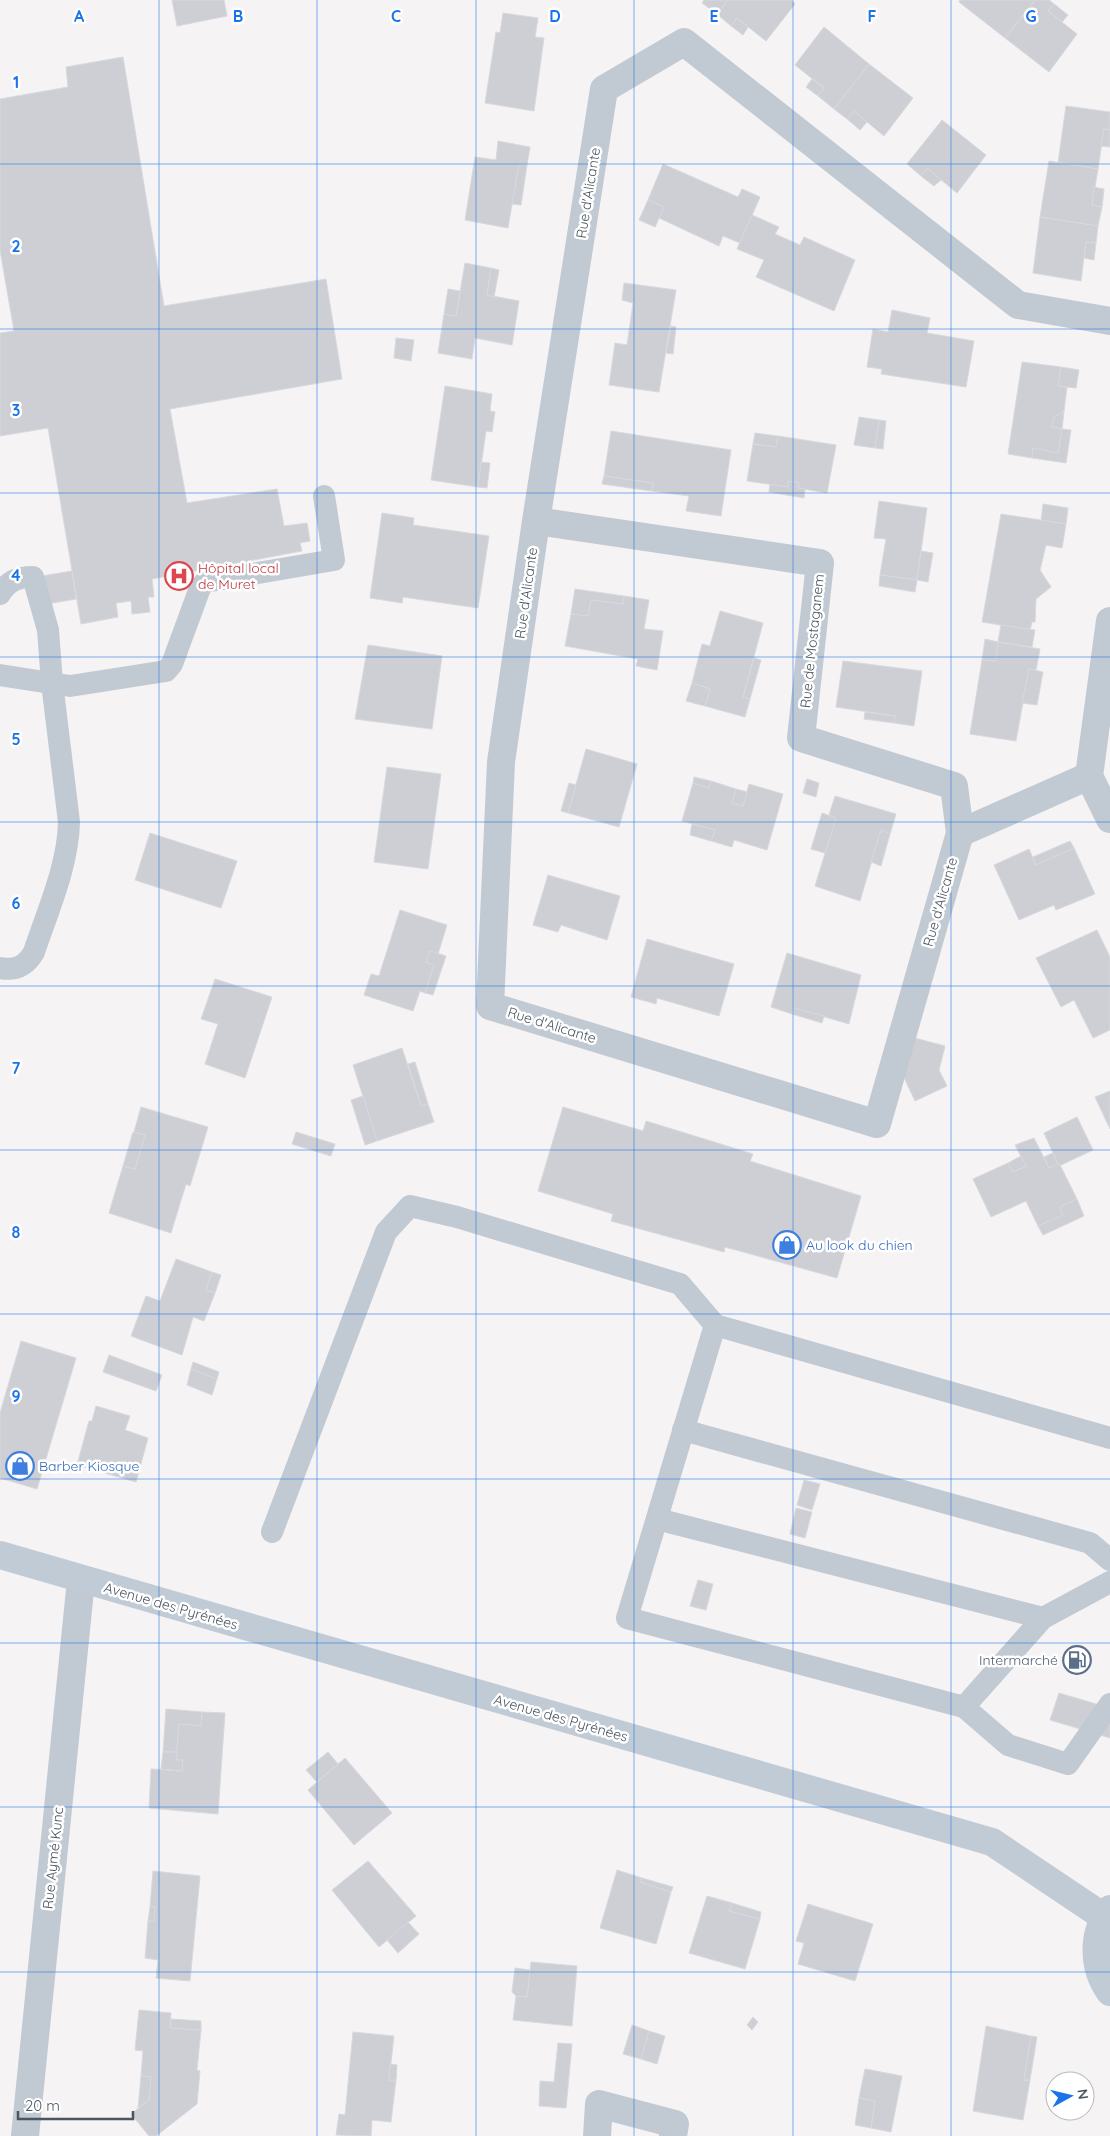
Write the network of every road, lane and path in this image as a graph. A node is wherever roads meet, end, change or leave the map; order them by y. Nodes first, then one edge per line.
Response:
1 (1110, 321) edge
2 (324, 496) dead end
3 (536, 521) junction
4 (0, 594) edge
5 (1110, 621) edge
6 (0, 675) edge
7 (52, 683) junction
8 (1088, 776) junction
9 (1110, 819) edge
10 (960, 834) junction
11 (0, 968) edge
12 (714, 1326) junction
13 (682, 1430) junction
14 (1110, 1438) edge
15 (657, 1519) junction
16 (272, 1532) dead end
17 (0, 1555) edge
18 (1110, 1560) edge
19 (81, 1580) junction
20 (1110, 1582) edge
21 (1043, 1618) junction
22 (1110, 1704) edge
23 (964, 1707) junction
24 (1107, 1913) edge
25 (1110, 1992) edge
26 (25, 2136) edge
27 (597, 2136) edge
28 (673, 2136) edge

1 - 3 street, Rue d'Alicante
2 - 7 lane
3 - 10 street, Rue de Mostaganem
3 - 10 street, Rue d'Alicante
4 - 7 lane
5 - 8 street
6 - 7 lane
7 - 11 lane
8 - 9 street
8 - 10 street
12 - 13 lane
12 - 14 lane
12 - 16 lane
13 - 15 lane
13 - 18 lane
15 - 21 lane
15 - 23 lane
17 - 19 main road, Avenue des Pyrénées
19 - 24 main road, Avenue des Pyrénées
19 - 26 street, Rue Aymé Kunc
20 - 21 lane
21 - 23 lane
22 - 23 lane
24 - 25 main road
27 - 28 street

